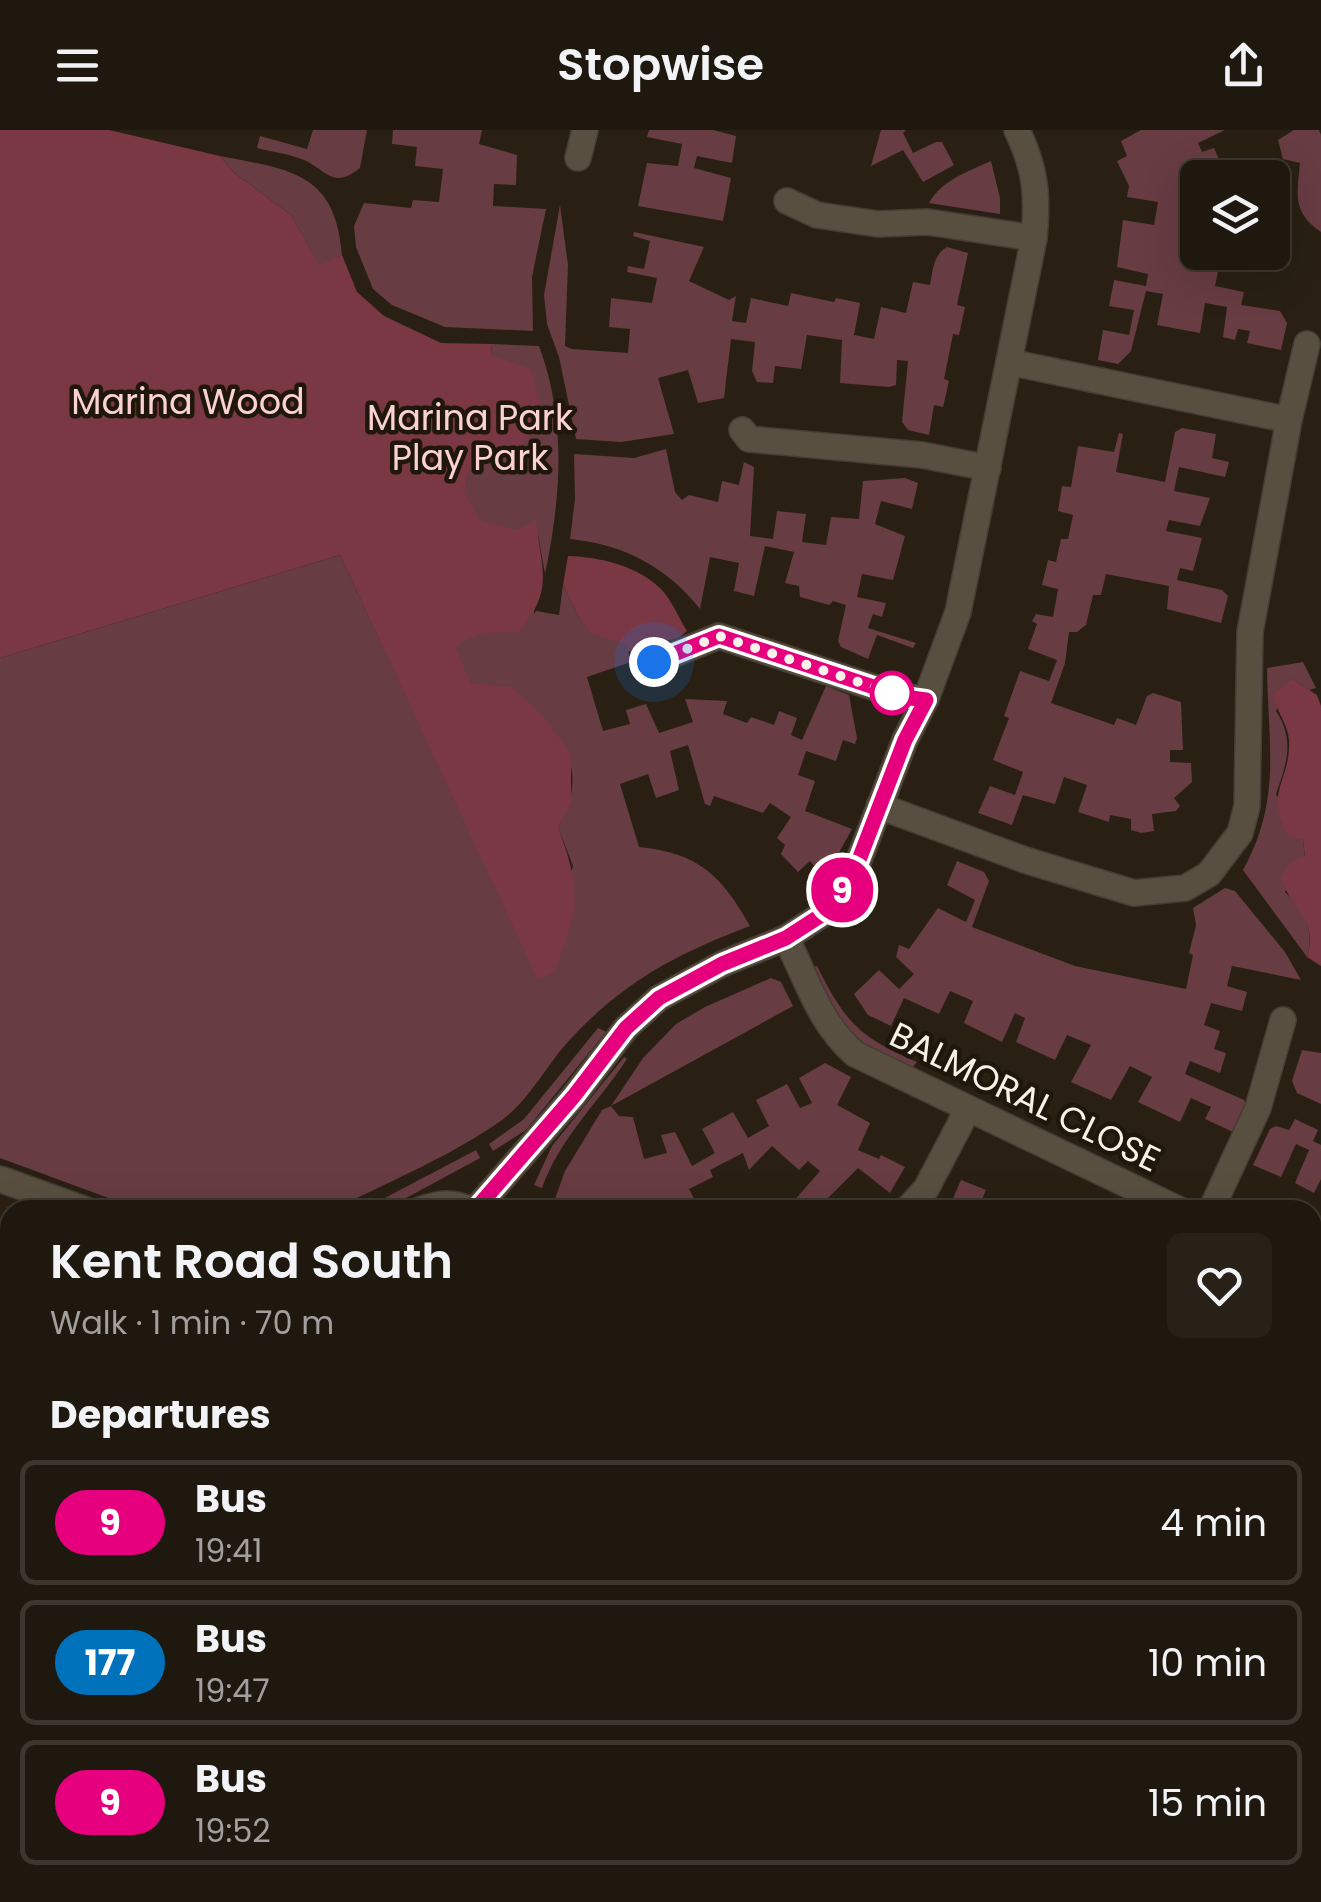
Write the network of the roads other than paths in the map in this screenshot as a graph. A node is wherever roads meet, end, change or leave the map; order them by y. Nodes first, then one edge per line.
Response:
1 (585, 130) edge
2 (1018, 130) edge
3 (578, 158) dead end
4 (787, 201) dead end
5 (1034, 238) junction
6 (1307, 344) dead end
7 (1009, 362) junction
8 (1289, 420) junction
9 (742, 430) dead end
10 (988, 468) junction
11 (654, 662) dead end
12 (926, 700) junction
13 (878, 806) junction
14 (786, 938) junction
15 (1284, 1020) dead end
16 (968, 1109) junction
17 (0, 1179) edge
18 (58, 1200) edge
19 (482, 1200) edge
20 (916, 1200) edge
21 (1159, 1200) edge
22 (1216, 1200) edge

1 - 3 street
2 - 5 street
4 - 5 street
5 - 7 street
6 - 8 street
7 - 8 street
7 - 10 street
8 - 13 street
9 - 10 street
10 - 12 street
11 - 12 street
12 - 13 street
13 - 14 street
14 - 16 street, BALMORAL CLOSE
14 - 19 street
15 - 22 street
16 - 20 street
16 - 21 street, BALMORAL CLOSE
17 - 18 street

